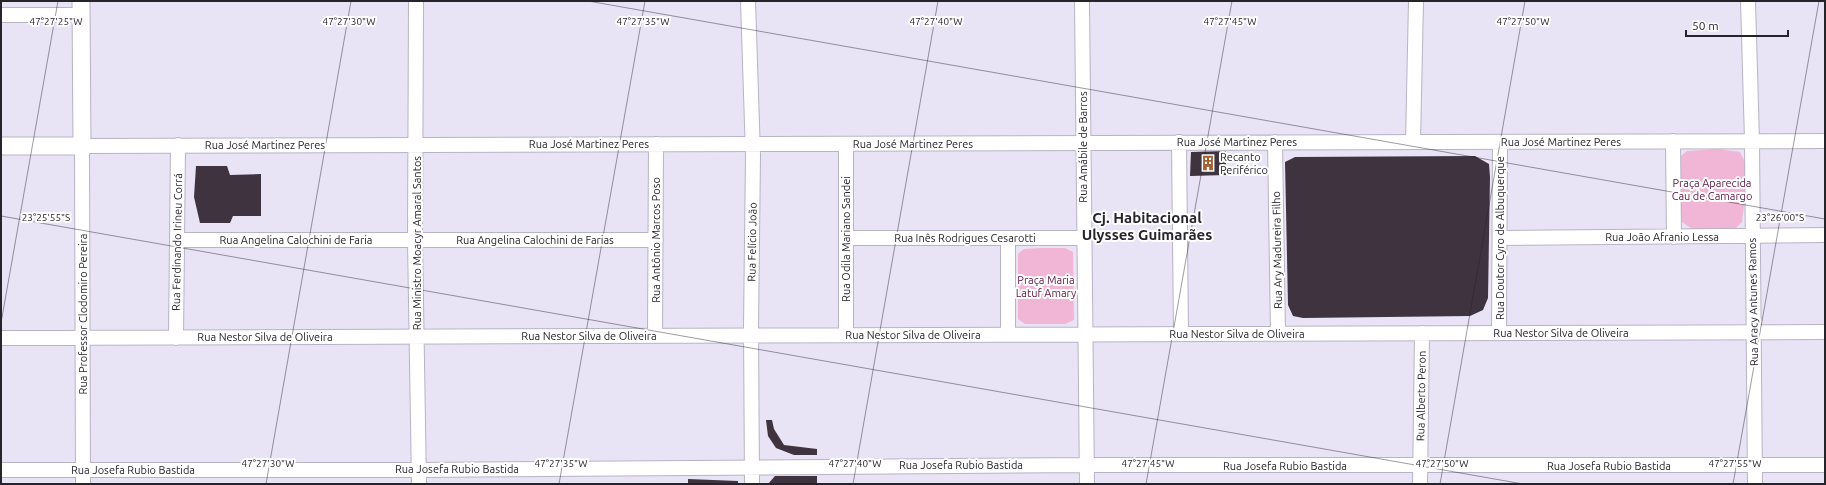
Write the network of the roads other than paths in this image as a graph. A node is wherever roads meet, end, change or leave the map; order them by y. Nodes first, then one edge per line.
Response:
1 (416, 1) edge
2 (748, 1) edge
3 (1082, 1) edge
4 (1416, 1) edge
5 (1748, 1) edge
6 (81, 8) edge
7 (1, 15) edge
8 (1673, 141) junction
9 (1752, 141) junction
10 (1825, 141) edge
11 (1180, 142) junction
12 (1275, 142) junction
13 (1413, 142) junction
14 (1500, 142) junction
15 (1084, 143) junction
16 (656, 144) junction
17 (752, 144) junction
18 (846, 144) junction
19 (178, 145) junction
20 (417, 145) junction
21 (1, 146) edge
22 (82, 146) junction
23 (1753, 236) junction
24 (1825, 236) edge
25 (1674, 237) junction
26 (847, 238) junction
27 (1008, 238) junction
28 (1084, 238) junction
29 (1500, 238) junction
30 (177, 240) junction
31 (415, 240) junction
32 (656, 240) junction
33 (1754, 332) junction
34 (1825, 332) edge
35 (1422, 333) junction
36 (1499, 333) junction
37 (1085, 334) junction
38 (1181, 334) junction
39 (1278, 334) junction
40 (846, 335) junction
41 (1008, 335) junction
42 (655, 336) junction
43 (751, 336) junction
44 (417, 337) junction
45 (1, 338) edge
46 (176, 338) junction
47 (83, 339) junction
48 (1825, 464) edge
49 (1086, 465) junction
50 (752, 466) junction
51 (1420, 466) junction
52 (1755, 466) junction
53 (1, 470) edge
54 (419, 470) junction
55 (83, 477) edge
56 (419, 484) edge
57 (752, 484) edge
58 (1087, 484) edge
59 (1420, 484) edge
60 (1755, 484) edge

1 - 20 street, Rua Ministro Moacyr Amaral Santos
2 - 17 street, Rua Felício João
3 - 15 street, Rua Amábile de Barros
4 - 13 street
5 - 9 street, Rua Aracy Antunes Ramos
6 - 7 street
6 - 22 main road, Rua Professor Clodomiro Pereira
8 - 9 street, Rua José Martinez Peres
8 - 14 street, Rua José Martinez Peres
8 - 25 street
9 - 10 street, Rua José Martinez Peres
9 - 23 street, Rua Aracy Antunes Ramos
11 - 12 street, Rua José Martinez Peres
11 - 15 street, Rua José Martinez Peres
11 - 38 street
12 - 13 street, Rua José Martinez Peres
12 - 39 street, Rua Ary Madureira Filho
13 - 14 street, Rua José Martinez Peres
14 - 29 street, Rua Doutor Cyro de Albuquerque
15 - 18 street, Rua José Martinez Peres
15 - 28 street, Rua Amábile de Barros
16 - 17 street, Rua José Martinez Peres
16 - 20 street, Rua José Martinez Peres
16 - 32 street, Rua Antônio Marcos Poso
17 - 18 street, Rua José Martinez Peres
17 - 43 street, Rua Felício João
18 - 26 street, Rua Odila Mariano Sandei
19 - 20 street, Rua José Martinez Peres
19 - 22 street, Rua José Martinez Peres
19 - 30 street, Rua Ferdinando Irineu Corrá
20 - 31 street, Rua Ministro Moacyr Amaral Santos
21 - 22 main road, Rua José Martinez Peres
22 - 47 street, Rua Professor Clodomiro Pereira
23 - 24 street, Rua João Afranio Lessa
23 - 25 street, Rua João Afranio Lessa
23 - 33 street, Rua Aracy Antunes Ramos
25 - 29 street, Rua João Afranio Lessa
26 - 27 street, Rua Inês Rodrigues Cesarotti
26 - 40 street, Rua Odila Mariano Sandei
27 - 28 street, Rua Inês Rodrigues Cesarotti
27 - 41 street
28 - 37 street, Rua Amábile de Barros
29 - 36 street, Rua Doutor Cyro de Albuquerque
30 - 31 street, Rua Angelina Calochini de Faria
30 - 46 street, Rua Ferdinando Irineu Corrá
31 - 32 street, Rua Angelina Calochini de Farias
31 - 44 street, Rua Ministro Moacyr Amaral Santos
32 - 42 street, Rua Antônio Marcos Poso
33 - 34 street, Rua Nestor Silva de Oliveira
33 - 36 street, Rua Nestor Silva de Oliveira
33 - 52 street, Rua Aracy Antunes Ramos
35 - 36 street, Rua Nestor Silva de Oliveira
35 - 39 street, Rua Nestor Silva de Oliveira
35 - 51 street, Rua Alberto Peron
37 - 38 street, Rua Nestor Silva de Oliveira
37 - 41 street, Rua Nestor Silva de Oliveira
37 - 49 street, Rua Amábile de Barros
38 - 39 street, Rua Nestor Silva de Oliveira
40 - 41 street, Rua Nestor Silva de Oliveira
40 - 43 street, Rua Nestor Silva de Oliveira
42 - 43 street, Rua Nestor Silva de Oliveira
42 - 44 street, Rua Nestor Silva de Oliveira
43 - 50 street, Rua Felício João
44 - 46 street, Rua Nestor Silva de Oliveira
44 - 54 street, Rua Ministro Moacyr Amaral Santos
45 - 47 street, Rua Nestor Silva de Oliveira
46 - 47 street, Rua Nestor Silva de Oliveira
47 - 55 street, Rua Professor Clodomiro Pereira
48 - 52 street, Rua Josefa Rubio Bastida
49 - 50 street, Rua Josefa Rubio Bastida
49 - 51 street, Rua Josefa Rubio Bastida
49 - 58 street, Rua Amábile de Barros
50 - 54 street, Rua Josefa Rubio Bastida
50 - 57 street, Rua Felício João
51 - 52 street, Rua Josefa Rubio Bastida
51 - 59 street, Rua Alberto Peron
52 - 60 street, Rua Aracy Antunes Ramos
53 - 55 street, Rua Josefa Rubio Bastida
54 - 55 street, Rua Josefa Rubio Bastida
54 - 56 street, Rua Ministro Moacyr Amaral Santos

